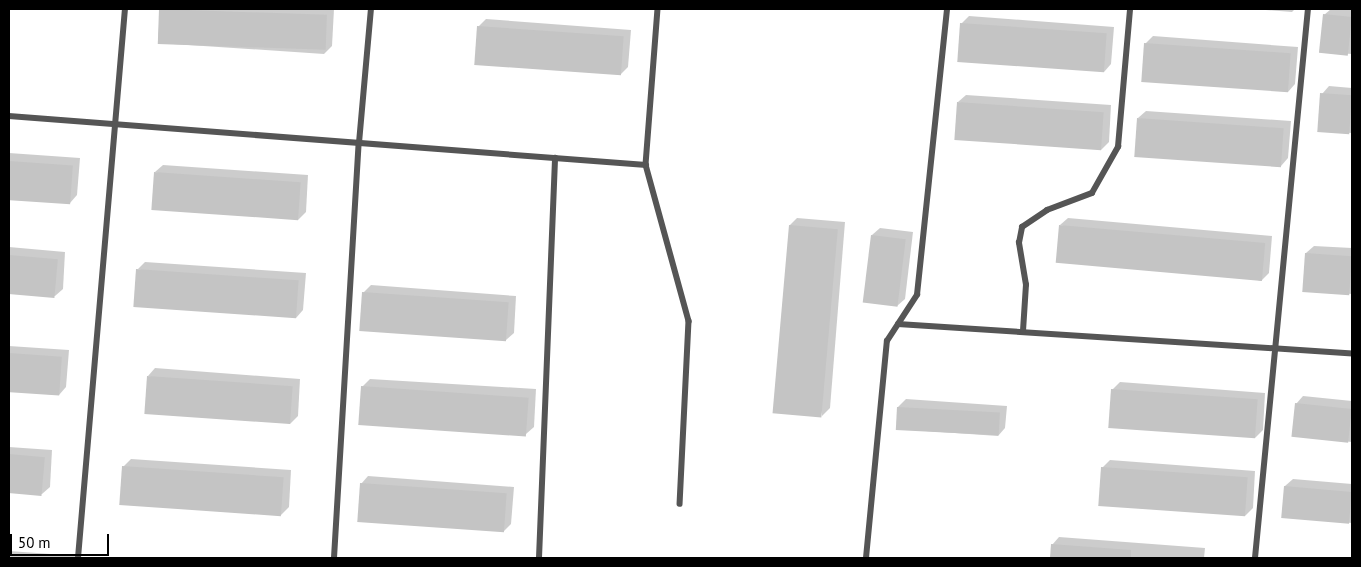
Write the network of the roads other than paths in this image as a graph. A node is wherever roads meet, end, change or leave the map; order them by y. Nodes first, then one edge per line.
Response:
1 (125, 9) edge
2 (371, 9) edge
3 (658, 9) edge
4 (947, 9) edge
5 (1130, 9) edge
6 (1308, 9) edge
7 (9, 116) edge
8 (115, 124) junction
9 (359, 143) junction
10 (555, 158) junction
11 (646, 165) junction
12 (898, 324) junction
13 (1023, 331) junction
14 (1275, 346) junction
15 (1352, 353) edge
16 (680, 504) dead end
17 (78, 558) edge
18 (334, 558) edge
19 (539, 558) edge
20 (866, 558) edge
21 (1254, 558) edge

1 - 8 lane
2 - 9 lane
3 - 11 lane
4 - 12 lane
5 - 13 lane
6 - 14 lane
7 - 8 lane
8 - 9 lane
8 - 17 lane
9 - 10 lane
9 - 18 lane
10 - 11 lane
10 - 19 lane
11 - 16 lane
12 - 13 lane
12 - 20 lane
13 - 14 lane
14 - 15 lane
14 - 21 lane

